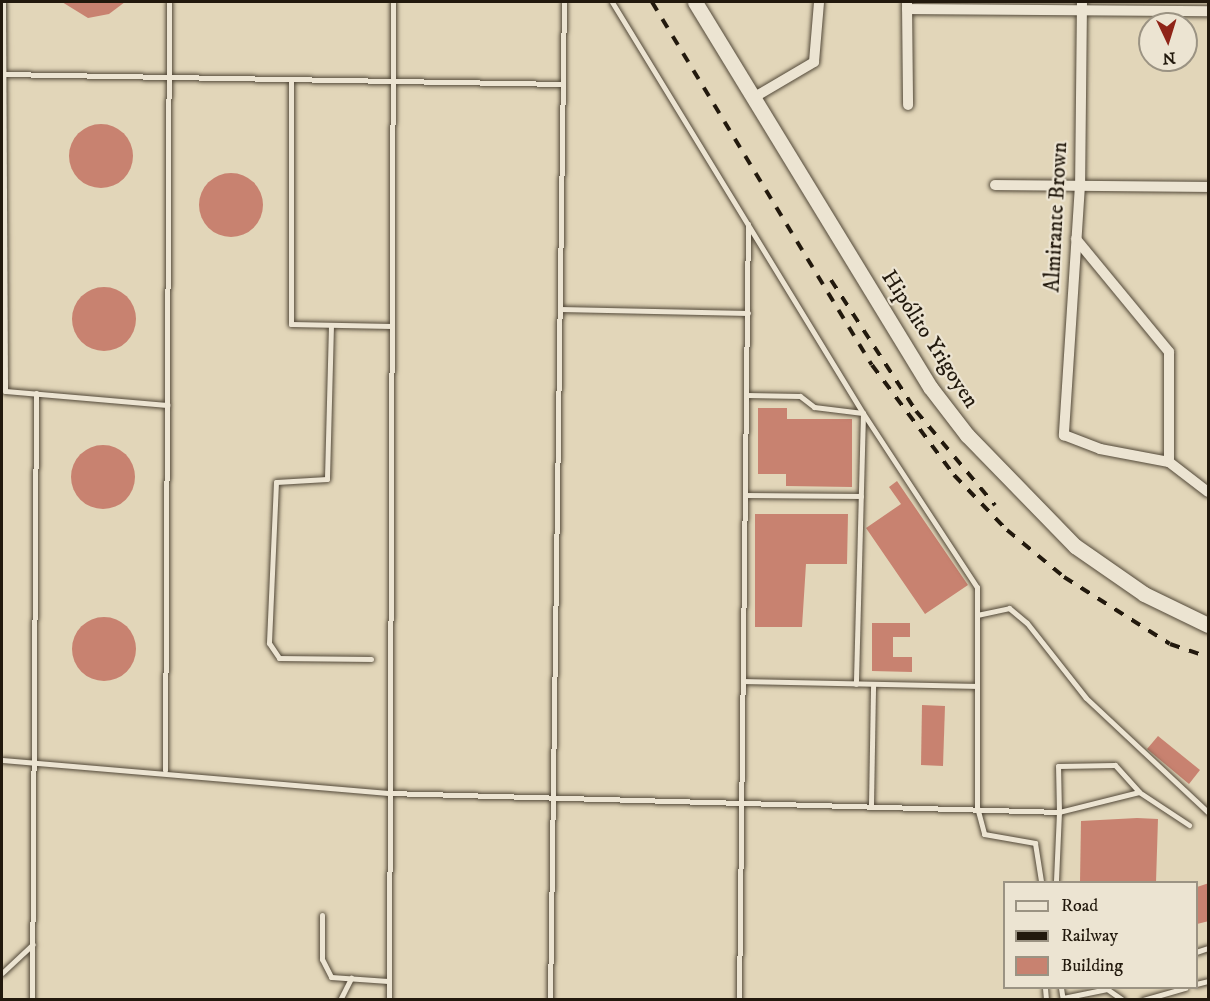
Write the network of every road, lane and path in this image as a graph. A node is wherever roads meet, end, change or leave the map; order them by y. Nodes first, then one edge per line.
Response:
1 (3, 2) edge
2 (169, 2) edge
3 (393, 2) edge
4 (564, 2) edge
5 (612, 2) edge
6 (695, 2) edge
7 (819, 2) edge
8 (907, 5) edge
9 (1082, 7) edge
10 (1209, 11) edge
11 (2, 74) edge
12 (168, 77) junction
13 (291, 79) junction
14 (393, 81) junction
15 (563, 84) junction
16 (753, 98) junction
17 (908, 105) dead end
18 (995, 185) dead end
19 (1080, 185) junction
20 (1209, 187) edge
21 (748, 223) junction
22 (1076, 239) junction
23 (560, 309) junction
24 (748, 313) junction
25 (331, 325) junction
26 (392, 326) junction
27 (36, 393) junction
28 (747, 395) junction
29 (167, 405) junction
30 (863, 413) junction
31 (1169, 462) junction
32 (1209, 492) edge
33 (746, 495) junction
34 (861, 496) junction
35 (977, 615) junction
36 (1206, 621) edge
37 (371, 659) dead end
38 (744, 681) junction
39 (856, 684) junction
40 (873, 684) junction
41 (977, 686) junction
42 (34, 759) junction
43 (2, 760) edge
44 (165, 770) junction
45 (1139, 792) junction
46 (389, 793) junction
47 (553, 797) junction
48 (742, 801) junction
49 (871, 804) junction
50 (977, 807) junction
51 (1059, 812) junction
52 (1209, 812) edge
53 (1189, 825) dead end
54 (1041, 881) edge
55 (1056, 881) edge
56 (322, 915) dead end
57 (33, 944) junction
58 (2, 973) edge
59 (351, 978) junction
60 (388, 981) junction
61 (1178, 989) edge
62 (32, 999) edge
63 (340, 999) edge
64 (389, 999) edge
65 (550, 999) edge
66 (738, 999) edge
67 (1063, 999) edge
68 (1123, 999) edge
69 (1143, 999) edge

1 - 11 lane
2 - 12 lane
3 - 14 lane
4 - 15 lane
5 - 21 lane
6 - 16 street, Hipólito Yrigoyen
7 - 16 street
8 - 9 street
8 - 17 street
9 - 10 street
9 - 19 street, Almirante Brown
11 - 12 lane
11 - 27 lane
12 - 13 lane
12 - 29 lane
13 - 14 lane
13 - 25 lane
14 - 15 lane
14 - 26 lane
15 - 23 lane
16 - 36 street, Hipólito Yrigoyen
18 - 19 street
19 - 20 street
19 - 22 street, Almirante Brown
21 - 24 lane
21 - 30 lane
22 - 31 street
22 - 31 street, Almirante Brown
23 - 24 lane
23 - 47 lane
24 - 28 lane
25 - 26 lane
25 - 37 lane
26 - 46 lane
27 - 29 lane
27 - 42 lane
28 - 30 lane
28 - 33 lane
29 - 44 lane
30 - 34 lane
30 - 35 lane
31 - 32 street
33 - 34 lane
33 - 38 lane
34 - 39 lane
35 - 41 lane
35 - 52 lane
38 - 39 lane
38 - 48 lane
39 - 40 lane
40 - 41 lane
40 - 49 lane
41 - 50 lane
42 - 43 lane
42 - 44 lane
42 - 57 lane
44 - 46 lane
45 - 51 lane
45 - 51 lane
45 - 53 lane
46 - 47 lane
46 - 60 lane
47 - 48 lane
47 - 65 lane
48 - 49 lane
48 - 66 lane
49 - 50 lane
50 - 51 lane
50 - 54 lane
51 - 55 lane
56 - 59 lane
57 - 58 lane
57 - 62 lane
59 - 60 lane
59 - 63 lane
60 - 64 lane
61 - 69 lane
67 - 68 lane

